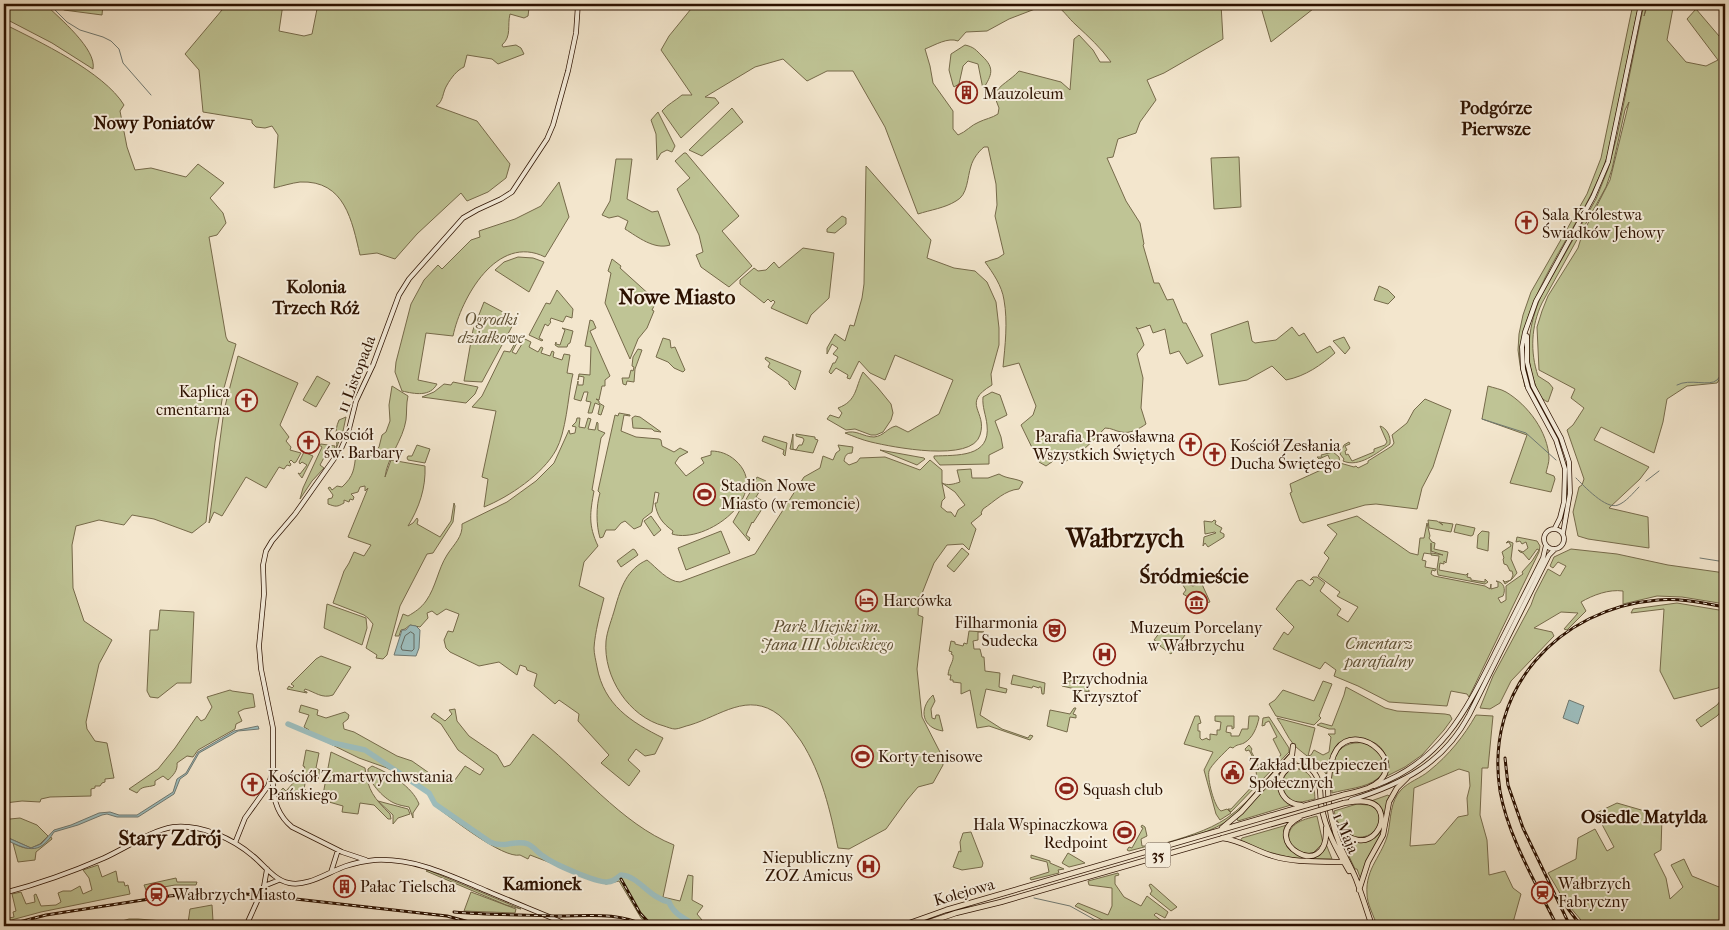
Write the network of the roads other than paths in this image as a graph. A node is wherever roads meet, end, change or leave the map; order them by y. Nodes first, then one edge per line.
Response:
1 (578, 4) edge
2 (1641, 4) edge
3 (1528, 324) junction
4 (1555, 528) junction
5 (1563, 533) junction
6 (1546, 545) junction
7 (1555, 549) junction
8 (1293, 746) dead end
9 (273, 774) junction
10 (1407, 778) junction
11 (1369, 787) junction
12 (1344, 803) junction
13 (1307, 805) junction
14 (1310, 812) junction
15 (1332, 818) junction
16 (1325, 824) junction
17 (1221, 830) junction
18 (1225, 836) junction
19 (1218, 838) junction
20 (235, 844) junction
21 (338, 850) junction
22 (370, 861) junction
23 (1344, 862) junction
24 (267, 869) junction
25 (331, 872) junction
26 (280, 880) junction
27 (264, 886) junction
28 (1359, 890) junction
29 (4, 893) edge
30 (246, 926) edge
31 (571, 926) edge
32 (901, 926) edge
33 (918, 926) edge
34 (1372, 926) edge

1 - 9 main road, 11 Listopada
2 - 3 main road, 35
3 - 4 main road, 35
3 - 5 main road, 35
4 - 5 main road
4 - 6 main road, 35
5 - 7 main road, 35
6 - 7 main road
6 - 11 main road, 35
7 - 10 main road, 35
8 - 17 main road
9 - 20 main road, 11 Listopada
9 - 21 main road
10 - 12 main road, 35
10 - 28 main road
11 - 13 main road, 35, bridge
11 - 15 main road, 1 Maja
12 - 14 main road, 35, bridge
12 - 15 main road
13 - 16 main road, 1 Maja
13 - 17 main road, 35
14 - 16 main road
14 - 18 main road, 35
15 - 28 main road, 1 Maja
16 - 23 main road, 1 Maja
17 - 18 main road
17 - 32 main road, Kolejowa / 35
18 - 19 main road, 35
19 - 23 main road
19 - 33 main road, Kolejowa / 35
20 - 24 main road
20 - 29 main road
21 - 22 main road
21 - 25 main road
22 - 25 main road
22 - 31 main road
23 - 28 main road, 1 Maja
24 - 26 main road
24 - 27 main road
25 - 26 main road
26 - 27 main road
27 - 30 main road
28 - 34 main road, 1 Maja

